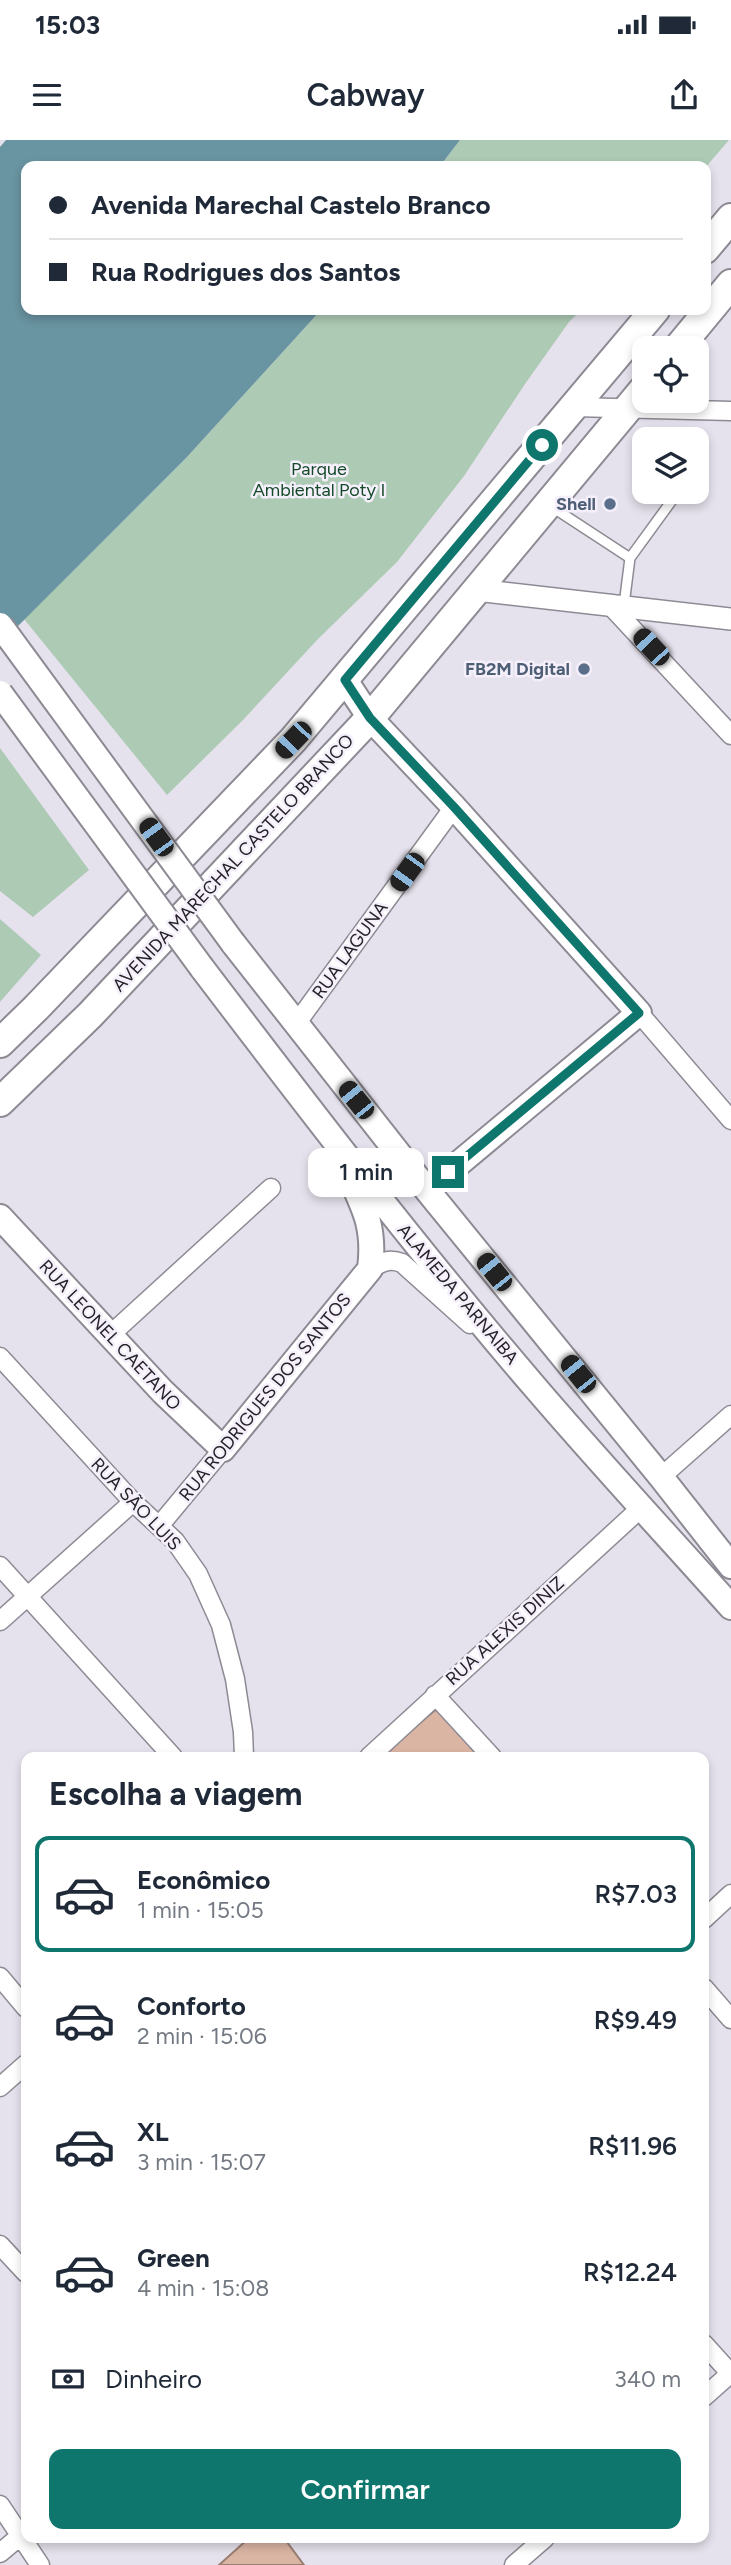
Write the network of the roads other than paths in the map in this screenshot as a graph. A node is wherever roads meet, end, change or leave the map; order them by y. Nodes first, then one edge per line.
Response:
1 (731, 218) edge
2 (711, 242) edge
3 (731, 284) edge
4 (711, 308) edge
5 (651, 315) edge
6 (705, 315) edge
7 (688, 336) edge
8 (632, 400) edge
9 (632, 404) edge
10 (574, 407) junction
11 (709, 408) edge
12 (731, 411) edge
13 (548, 504) junction
14 (669, 504) edge
15 (630, 558) junction
16 (476, 590) junction
17 (617, 606) junction
18 (731, 619) edge
19 (0, 625) edge
20 (345, 680) junction
21 (0, 692) edge
22 (370, 718) junction
23 (731, 735) edge
24 (454, 807) junction
25 (85, 957) junction
26 (115, 988) junction
27 (639, 1013) junction
28 (296, 1024) junction
29 (0, 1043) edge
30 (0, 1102) edge
31 (731, 1120) edge
32 (335, 1144) junction
33 (271, 1188) dead end
34 (427, 1190) junction
35 (0, 1217) edge
36 (370, 1269) junction
37 (109, 1336) junction
38 (0, 1357) edge
39 (534, 1386) junction
40 (731, 1415) edge
41 (223, 1449) junction
42 (661, 1477) junction
43 (133, 1502) junction
44 (642, 1507) junction
45 (160, 1525) junction
46 (0, 1566) edge
47 (731, 1566) edge
48 (27, 1597) junction
49 (731, 1607) edge
50 (0, 1621) edge
51 (435, 1695) junction
52 (168, 1752) edge
53 (244, 1752) edge
54 (374, 1752) edge
55 (487, 1752) edge
56 (731, 1894) edge
57 (709, 1914) edge
58 (0, 1977) edge
59 (709, 1994) edge
60 (21, 2002) edge
61 (731, 2019) edge
62 (21, 2068) edge
63 (0, 2087) edge
64 (0, 2245) edge
65 (21, 2268) edge
66 (709, 2350) edge
67 (731, 2374) edge
68 (709, 2393) edge
69 (0, 2505) edge
70 (21, 2530) edge
71 (21, 2536) edge
72 (29, 2543) edge
73 (539, 2543) edge
74 (0, 2553) edge
75 (40, 2565) edge
76 (514, 2565) edge

1 - 2 main road
3 - 4 main road
5 - 10 main road
6 - 7 main road
8 - 10 street
9 - 13 main road, AVENIDA MARECHAL CASTELO BRANCO
10 - 20 main road
11 - 12 street
13 - 15 lane
13 - 16 main road, AVENIDA MARECHAL CASTELO BRANCO
14 - 15 lane
15 - 17 lane
16 - 17 street
16 - 22 main road, AVENIDA MARECHAL CASTELO BRANCO
17 - 18 street
17 - 23 street
19 - 28 main road, bridge
20 - 22 main road
20 - 25 main road
21 - 32 main road, ALAMEDA PARNAIBA, bridge
22 - 24 main road
22 - 26 main road, AVENIDA MARECHAL CASTELO BRANCO
24 - 27 main road
24 - 28 street, RUA LAGUNA
25 - 26 main road
25 - 29 main road
26 - 30 main road, AVENIDA MARECHAL CASTELO BRANCO
27 - 31 street
27 - 34 main road
28 - 34 main road
32 - 36 main road
32 - 39 main road, ALAMEDA PARNAIBA
33 - 37 street
34 - 42 main road
35 - 37 main road, RUA LEONEL CAETANO
36 - 39 street, ALAMEDA PARNAIBA
36 - 41 main road, RUA RODRIGUES DOS SANTOS
37 - 41 main road, RUA LEONEL CAETANO
38 - 43 street, RUA SÃO LUIS
39 - 44 main road, ALAMEDA PARNAIBA
40 - 42 street
41 - 45 street, RUA RODRIGUES DOS SANTOS
42 - 47 main road
43 - 45 street, RUA SÃO LUIS
43 - 48 street
44 - 49 main road, ALAMEDA PARNAIBA
44 - 51 street, RUA ALEXIS DINIZ
45 - 53 street, RUA SÃO LUIS
46 - 48 street
48 - 50 street
48 - 52 street
51 - 54 street, RUA ALEXIS DINIZ
51 - 55 street
56 - 57 street
58 - 60 street
59 - 61 street
62 - 63 street
64 - 65 street
66 - 67 street
67 - 68 street
69 - 70 street
71 - 74 street
72 - 75 street
73 - 76 street

